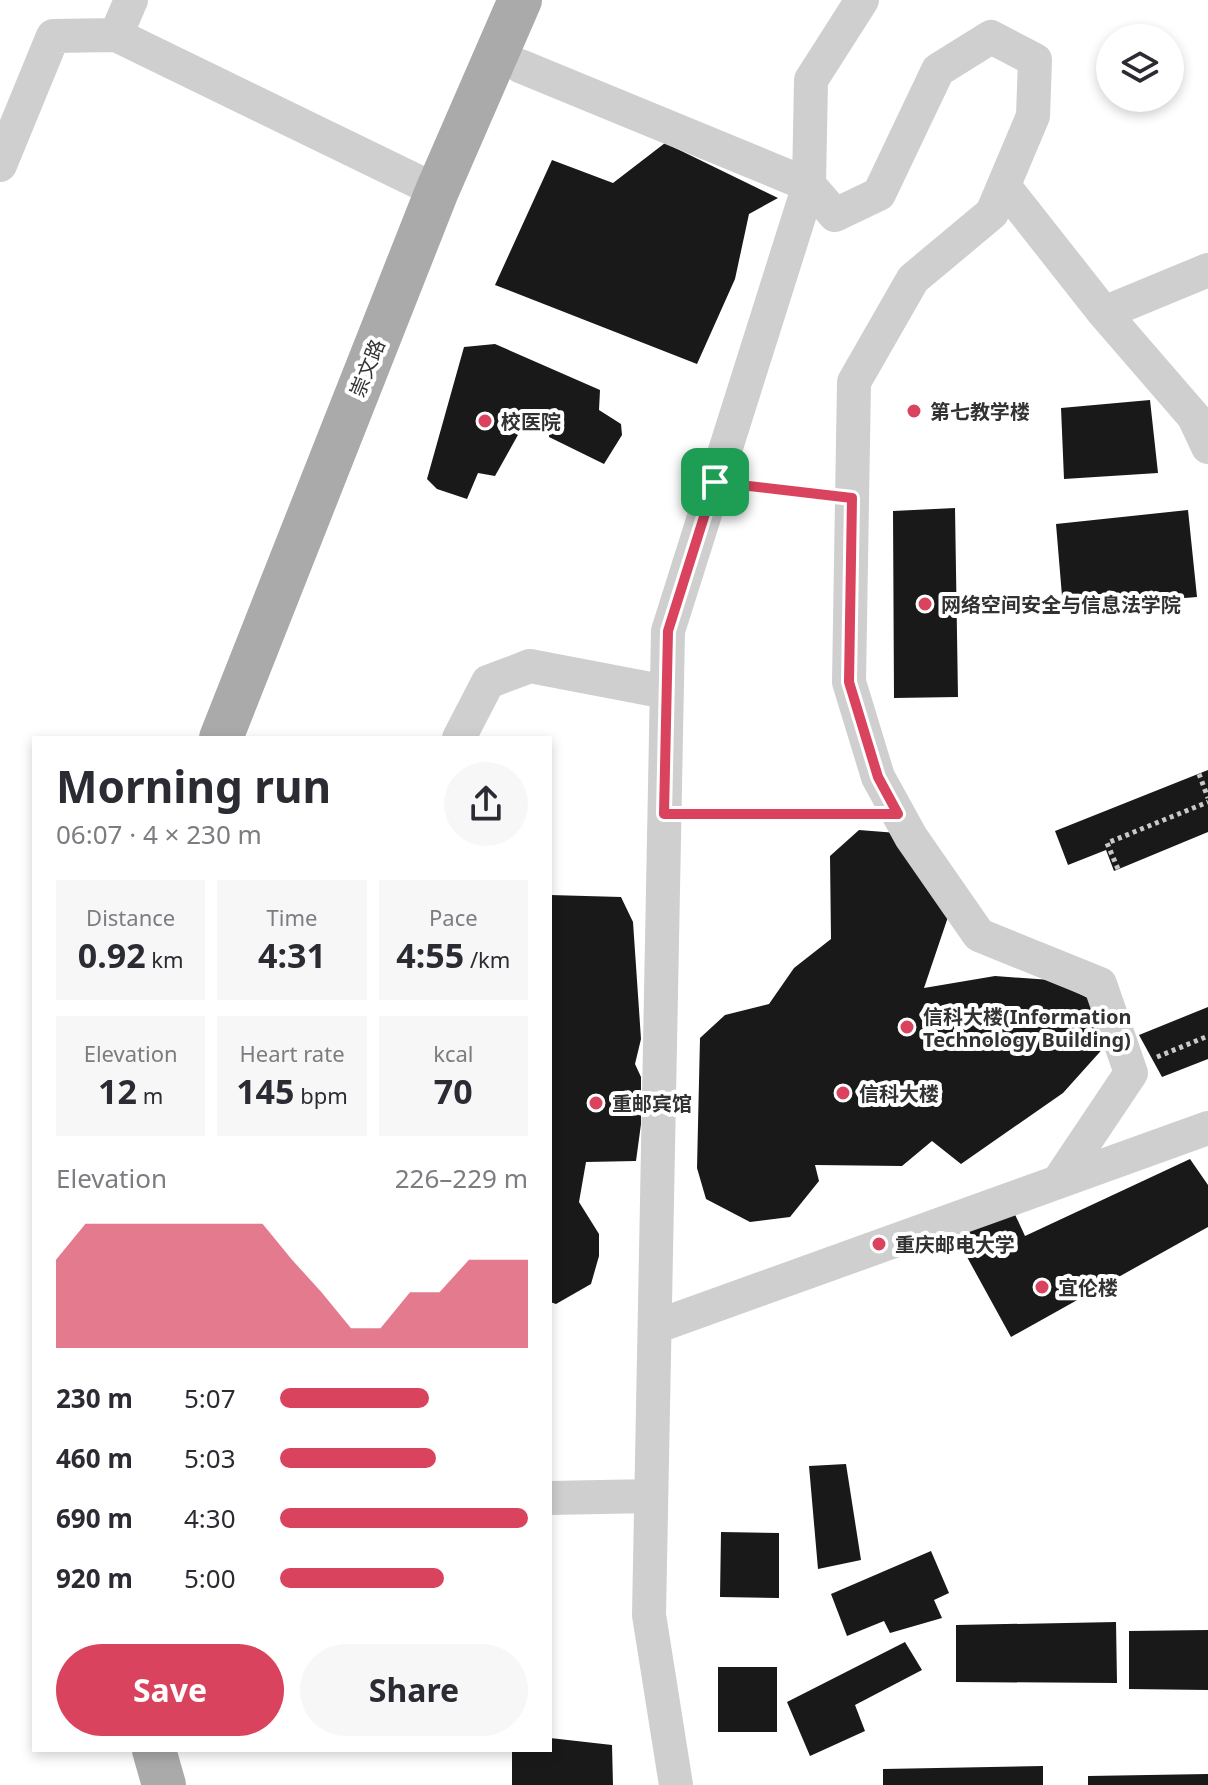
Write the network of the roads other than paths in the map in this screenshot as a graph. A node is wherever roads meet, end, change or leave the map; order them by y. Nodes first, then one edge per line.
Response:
1 (131, 0) edge
2 (520, 0) edge
3 (550, 0) edge
4 (862, 0) edge
5 (116, 35) junction
6 (520, 66) junction
7 (0, 165) edge
8 (809, 185) junction
9 (1004, 186) junction
10 (437, 191) junction
11 (1208, 270) edge
12 (1104, 313) junction
13 (1208, 447) edge
14 (666, 692) junction
15 (222, 736) edge
16 (252, 736) edge
17 (460, 736) edge
18 (1208, 1128) edge
19 (1058, 1182) junction
20 (655, 1327) junction
21 (651, 1496) junction
22 (552, 1498) edge
23 (155, 1752) edge
24 (175, 1752) edge
25 (164, 1785) edge
26 (183, 1785) edge
27 (676, 1785) edge

1 - 5 street
2 - 10 main road, 崇文路
3 - 6 main road, 崇文路
4 - 8 street
5 - 7 street
5 - 10 street
6 - 8 street
6 - 16 main road, 崇文路
8 - 9 street
8 - 14 street
9 - 12 street
9 - 19 street
10 - 15 main road, 崇文路
11 - 12 street
12 - 13 street
14 - 17 street
14 - 20 street
18 - 19 street
19 - 20 street
20 - 21 street
21 - 22 street
21 - 27 street
23 - 25 main road
24 - 26 main road

